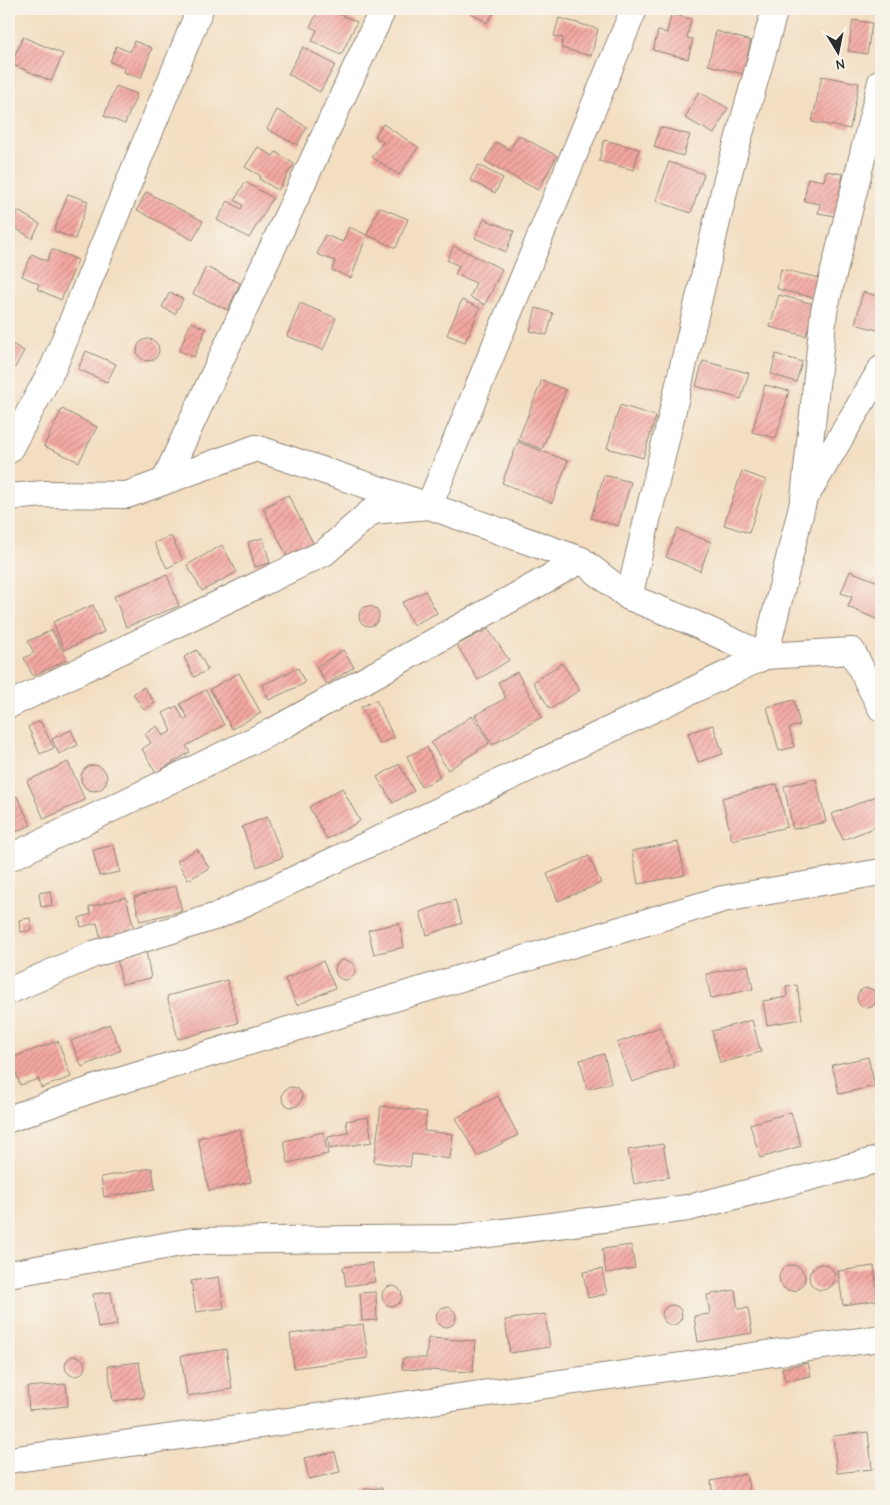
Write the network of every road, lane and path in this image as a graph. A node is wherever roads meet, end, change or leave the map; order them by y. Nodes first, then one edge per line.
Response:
1 (200, 9) edge
2 (383, 9) edge
3 (634, 9) edge
4 (775, 9) edge
5 (881, 82) edge
6 (881, 368) edge
7 (9, 450) edge
8 (165, 480) junction
9 (9, 497) edge
10 (804, 498) junction
11 (429, 506) junction
12 (581, 560) junction
13 (629, 596) junction
14 (765, 656) junction
15 (881, 702) edge
16 (9, 705) edge
17 (9, 858) edge
18 (881, 872) edge
19 (9, 991) edge
20 (9, 1119) edge
21 (881, 1159) edge
22 (9, 1274) edge
23 (881, 1338) edge
24 (9, 1460) edge

1 - 7 street
2 - 8 street
3 - 11 street
4 - 13 street
5 - 10 street
6 - 10 street
8 - 9 street
8 - 11 street
10 - 14 street
11 - 12 street
11 - 16 street
12 - 13 street
12 - 17 street
13 - 14 street
14 - 15 street
14 - 19 street
18 - 20 street
21 - 22 street
23 - 24 street

